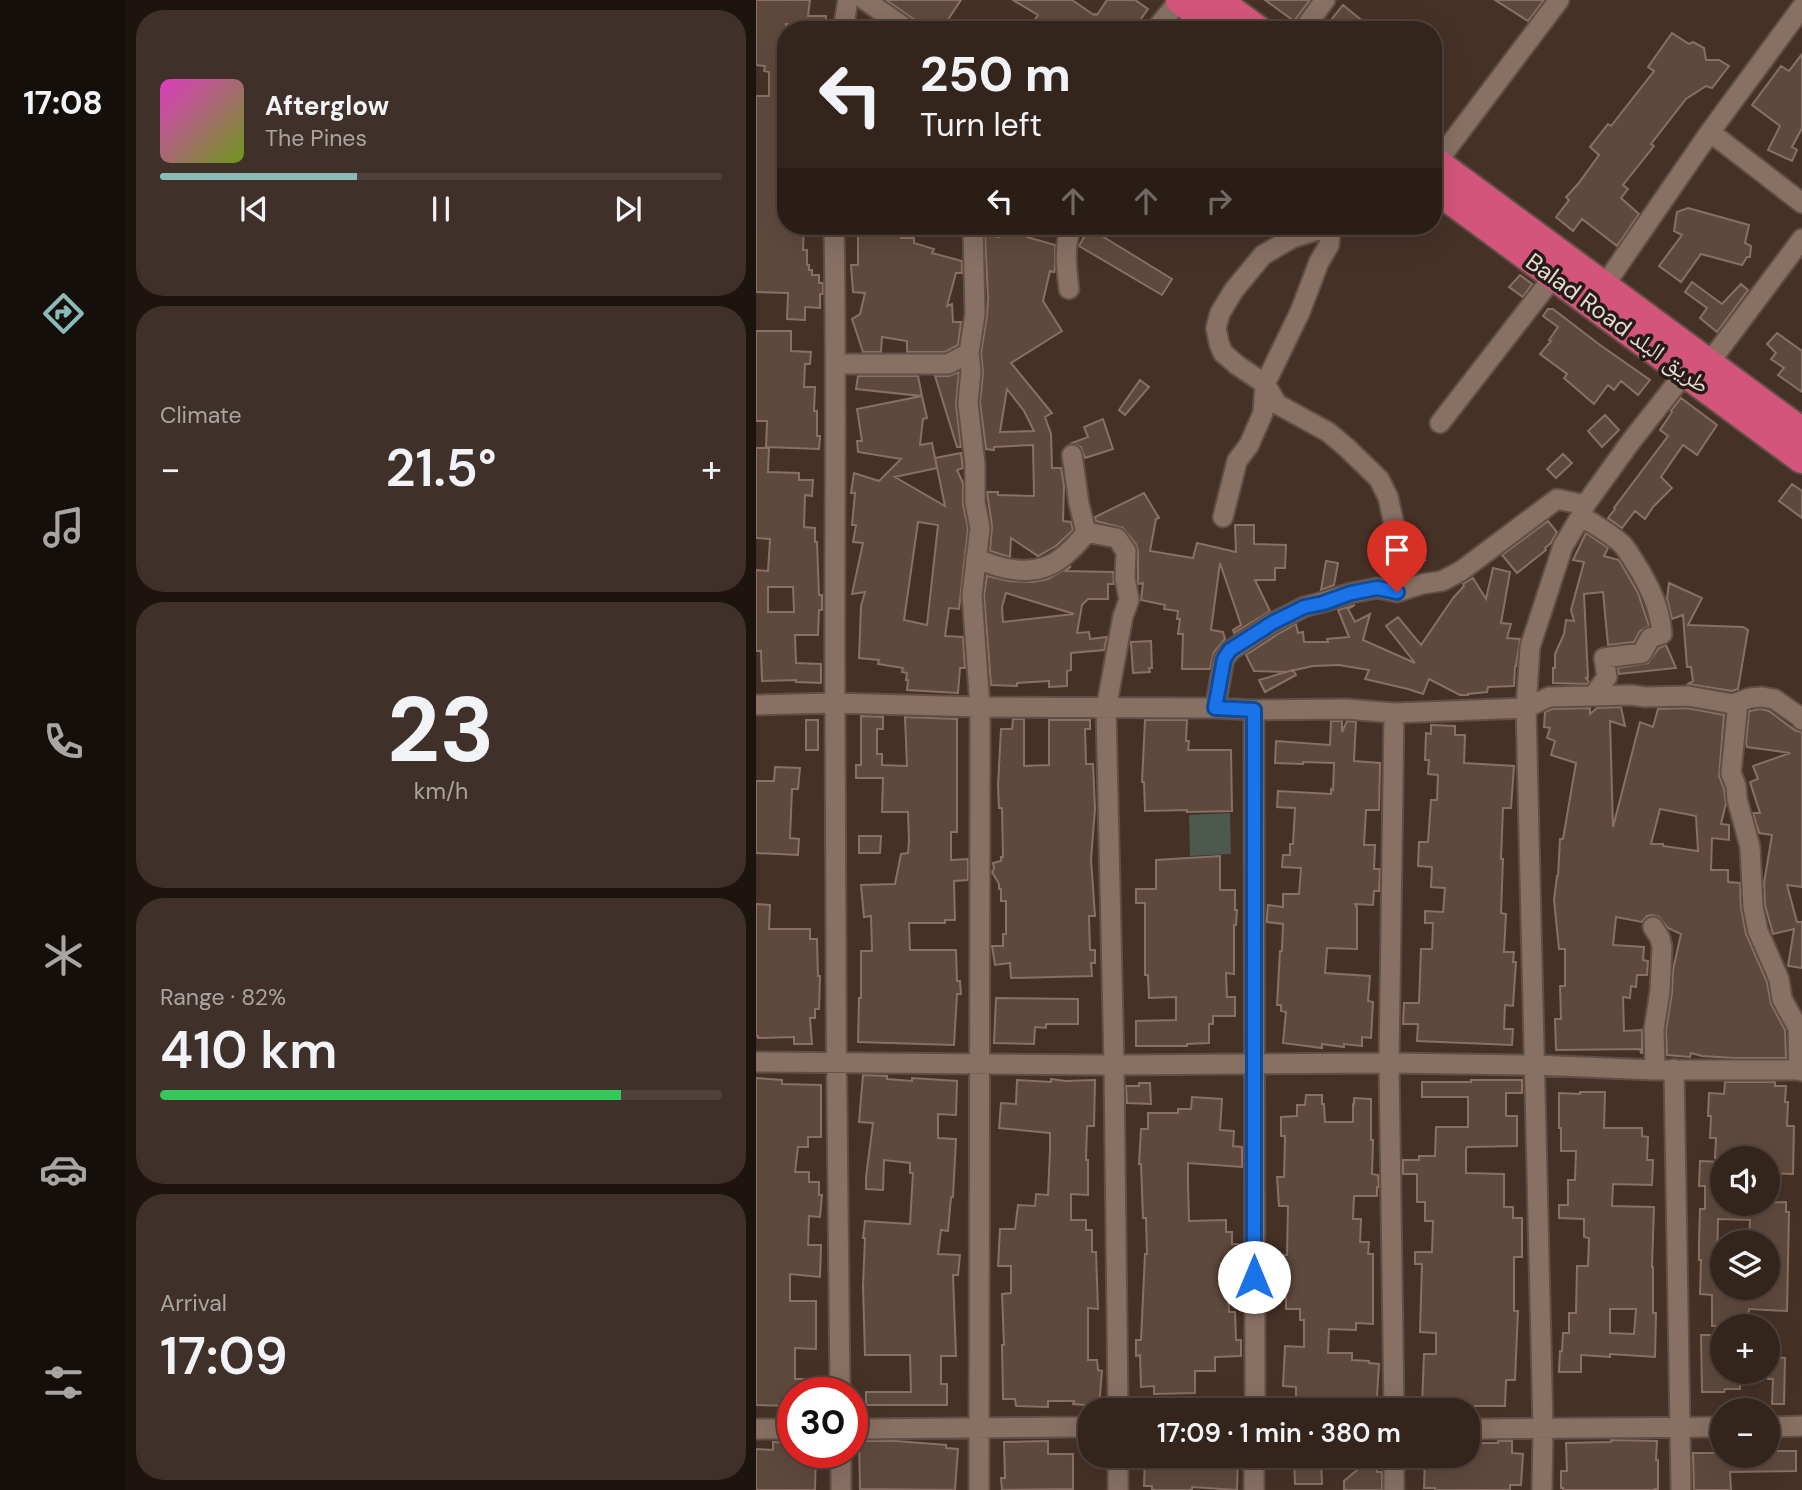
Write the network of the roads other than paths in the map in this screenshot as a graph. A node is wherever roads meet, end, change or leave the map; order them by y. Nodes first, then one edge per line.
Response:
1 (848, 0) edge
2 (865, 0) edge
3 (1180, 0) edge
4 (1217, 0) edge
5 (1325, 0) edge
6 (1559, 0) edge
7 (1802, 7) edge
8 (844, 21) edge
9 (895, 21) edge
10 (1162, 21) edge
11 (1208, 21) edge
12 (1246, 21) edge
13 (1310, 21) edge
14 (1710, 132) junction
15 (1442, 159) edge
16 (1442, 175) edge
17 (1442, 177) edge
18 (1802, 202) edge
19 (834, 235) edge
20 (974, 235) edge
21 (1068, 235) edge
22 (1302, 235) edge
23 (1330, 235) edge
24 (1802, 239) edge
25 (1554, 276) junction
26 (1604, 286) junction
27 (1069, 289) dead end
28 (969, 353) junction
29 (836, 364) junction
30 (1697, 368) junction
31 (1265, 384) junction
32 (1440, 423) dead end
33 (1802, 432) edge
34 (1072, 454) dead end
35 (1802, 459) edge
36 (1583, 510) junction
37 (1223, 517) dead end
38 (1086, 532) junction
39 (1396, 533) dead end
40 (976, 558) junction
41 (1594, 695) junction
42 (835, 703) junction
43 (1733, 704) junction
44 (756, 705) edge
45 (980, 707) junction
46 (1215, 708) junction
47 (1526, 708) junction
48 (1107, 709) junction
49 (1254, 710) junction
50 (1394, 713) junction
51 (1802, 720) edge
52 (1653, 927) dead end
53 (756, 1062) edge
54 (835, 1063) junction
55 (1254, 1063) junction
56 (1389, 1063) junction
57 (980, 1064) junction
58 (1114, 1065) junction
59 (1534, 1065) junction
60 (1665, 1069) junction
61 (1800, 1071) edge
62 (840, 1377) edge
63 (1118, 1398) edge
64 (1255, 1398) edge
65 (1394, 1398) edge
66 (1802, 1426) edge
67 (1078, 1427) edge
68 (1710, 1427) edge
69 (1780, 1427) edge
70 (980, 1428) junction
71 (1543, 1428) junction
72 (1681, 1428) junction
73 (756, 1429) edge
74 (777, 1429) edge
75 (868, 1429) edge
76 (1480, 1429) edge
77 (841, 1468) edge
78 (1118, 1468) edge
79 (1255, 1468) edge
80 (1394, 1468) edge
81 (841, 1490) edge
82 (979, 1490) edge
83 (1118, 1490) edge
84 (1254, 1490) edge
85 (1394, 1490) edge
86 (1542, 1490) edge
87 (1681, 1490) edge

1 - 8 street
2 - 9 street
3 - 10 street
3 - 11 highway
4 - 12 highway
5 - 13 street
6 - 15 street
7 - 14 street
14 - 18 street
14 - 26 street
16 - 26 highway, Balad Road طريق البلد
17 - 25 highway, Balad Road طريق البلد
19 - 29 street
20 - 28 street
21 - 27 street
22 - 31 street
23 - 31 street
24 - 30 street
25 - 30 highway, Balad Road طريق البلد
25 - 32 street
26 - 30 highway, Balad Road طريق البلد
28 - 29 street
28 - 40 street
29 - 42 street
30 - 33 highway, Balad Road طريق البلد
30 - 35 highway, Balad Road طريق البلد
30 - 36 street
31 - 37 street
31 - 39 street
34 - 38 street
36 - 41 street
36 - 46 street
36 - 47 street
38 - 40 street
38 - 48 street
40 - 45 street
41 - 43 street
41 - 47 street
42 - 44 street
42 - 45 street
42 - 54 street
43 - 51 street
43 - 61 street
45 - 48 street
45 - 57 street
46 - 48 street
46 - 49 street
47 - 50 street
47 - 59 street
48 - 58 street
49 - 50 street
49 - 55 street
50 - 56 street
52 - 60 street
53 - 54 street
54 - 57 street
54 - 62 street
55 - 56 street
55 - 58 street
55 - 64 street
56 - 59 street
56 - 65 street
57 - 58 street
57 - 70 street
58 - 63 street
59 - 60 street
59 - 71 street
60 - 61 street
60 - 72 street
66 - 69 street
67 - 70 street
68 - 72 street
70 - 75 street
70 - 82 street
71 - 72 street
71 - 76 street
71 - 86 street
72 - 87 street
73 - 74 street
77 - 81 street
78 - 83 street
79 - 84 street
80 - 85 street

